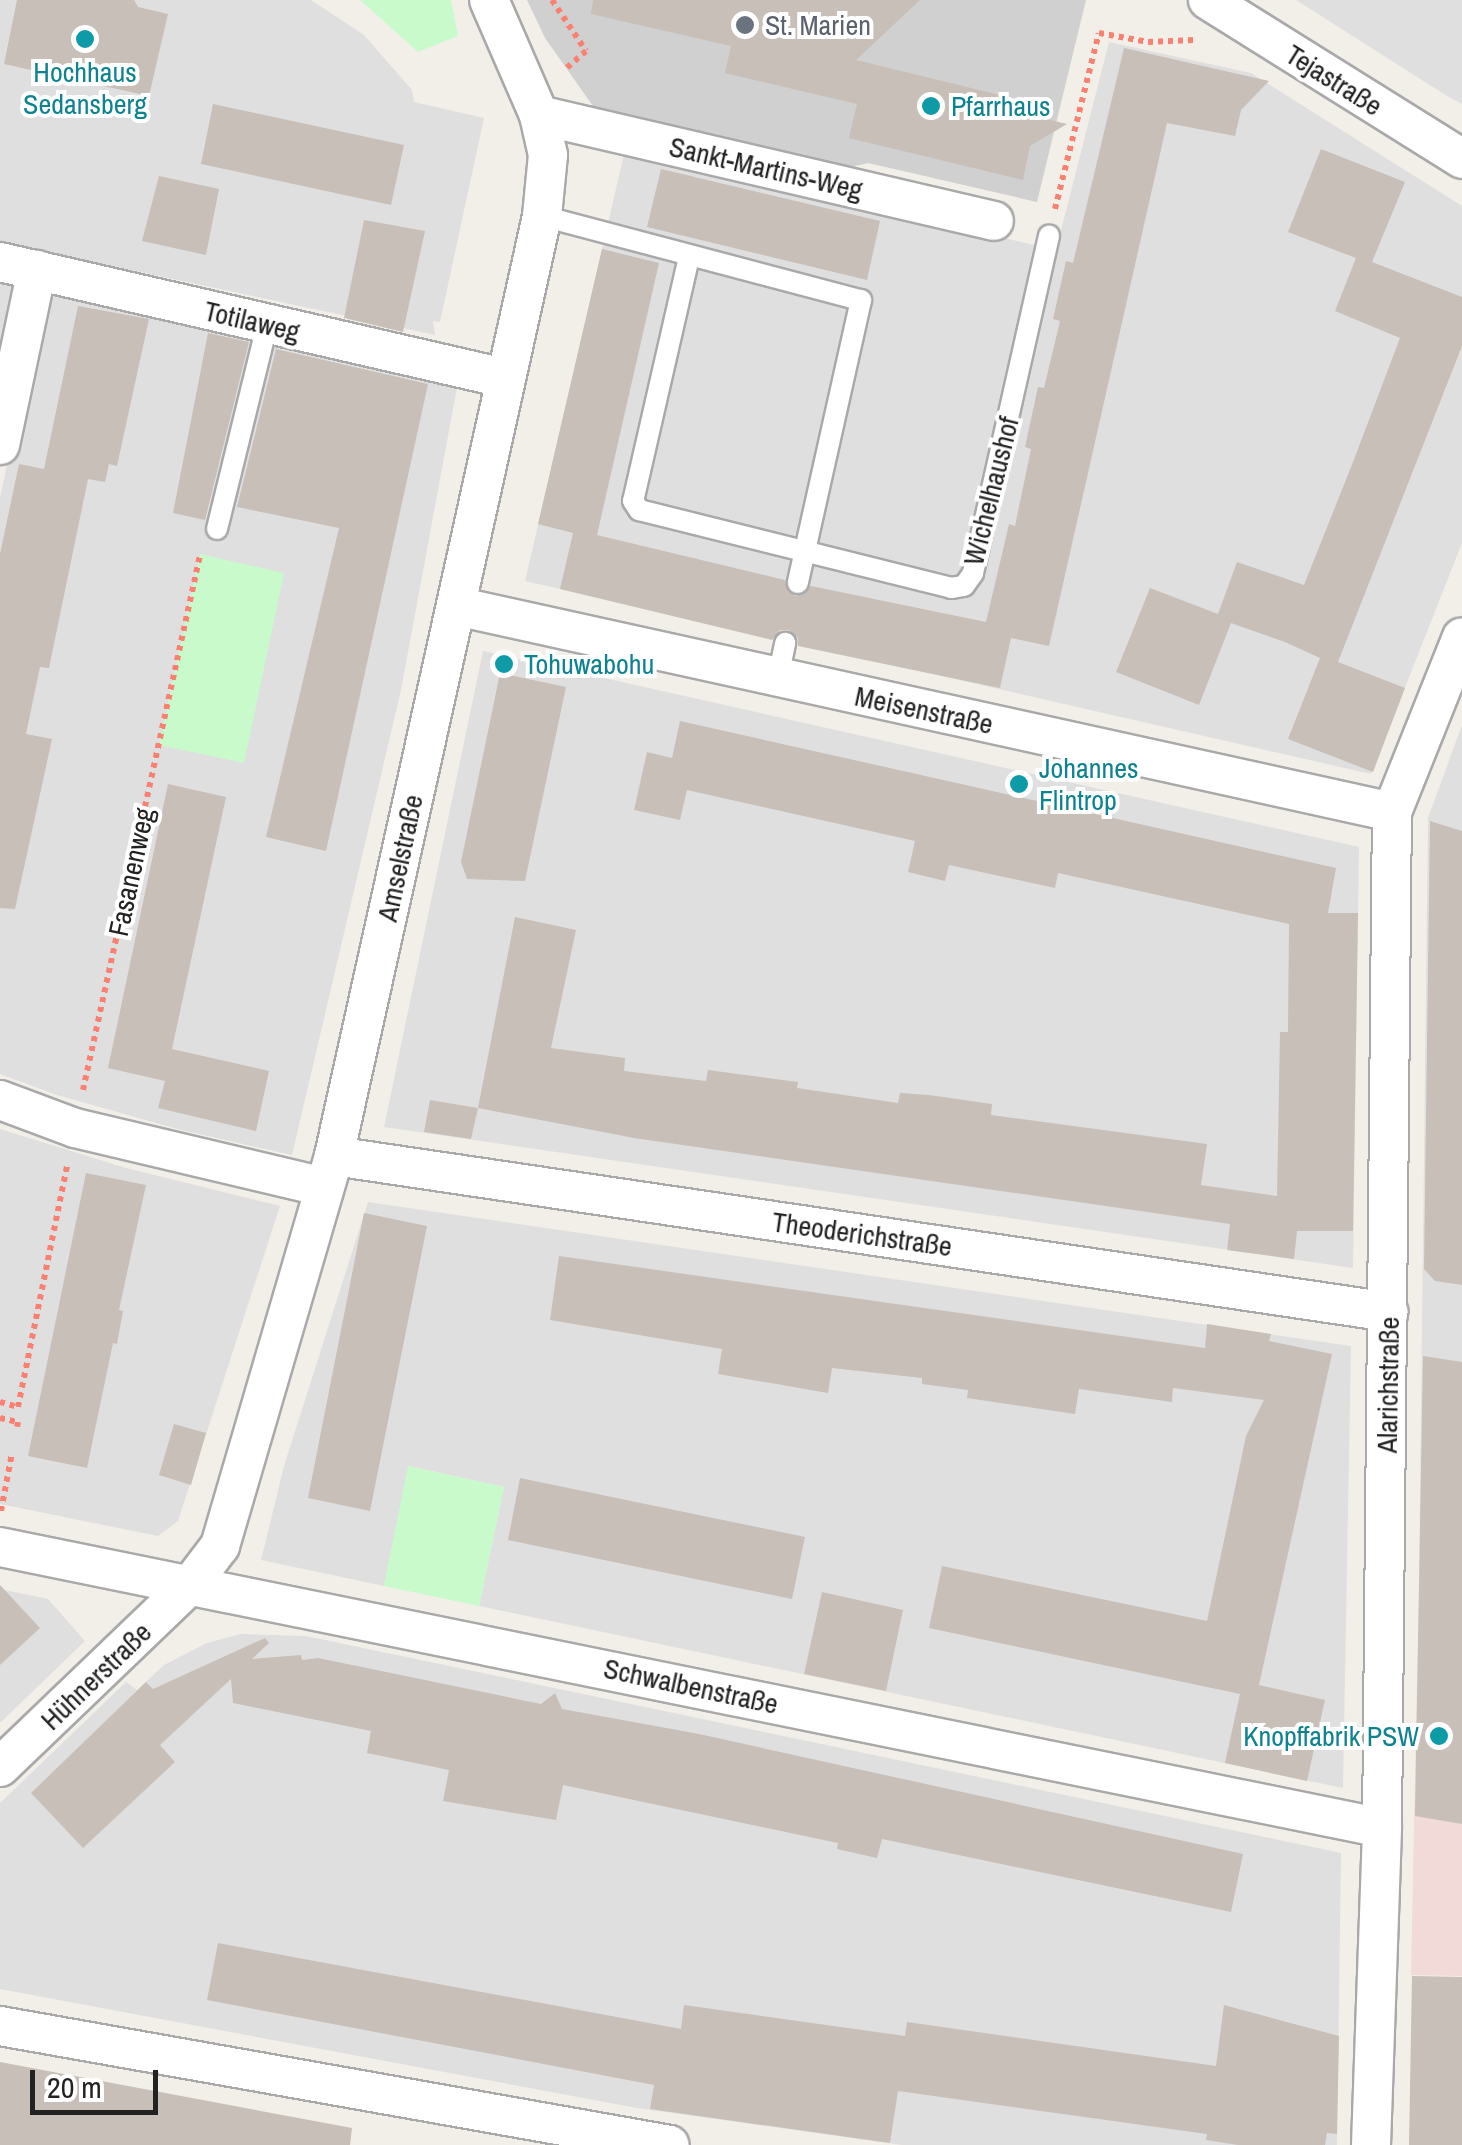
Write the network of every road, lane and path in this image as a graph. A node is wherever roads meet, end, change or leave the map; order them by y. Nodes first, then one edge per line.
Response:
1 (490, 0) edge
2 (552, 0) edge
3 (1208, 0) edge
4 (1148, 42) dead end
5 (535, 107) junction
6 (1462, 159) edge
7 (1056, 204) dead end
8 (542, 216) junction
9 (994, 221) dead end
10 (1049, 235) dead end
11 (689, 257) junction
12 (0, 262) edge
13 (38, 270) junction
14 (267, 326) junction
15 (504, 378) junction
16 (0, 445) edge
17 (217, 529) joint
18 (806, 548) junction
19 (798, 583) dead end
20 (456, 606) junction
21 (1462, 638) edge
22 (1392, 812) junction
23 (0, 1100) edge
24 (75, 1128) junction
25 (329, 1172) junction
26 (1389, 1312) junction
27 (0, 1402) edge
28 (0, 1418) edge
29 (17, 1427) dead end
30 (12, 1453) dead end
31 (0, 1515) edge
32 (0, 1547) edge
33 (192, 1584) junction
34 (0, 1767) edge
35 (1382, 1828) junction
36 (0, 2026) edge
37 (670, 2145) edge
38 (1372, 2145) edge

1 - 5 street
2 - 5 path
3 - 6 street, Tejastraße
4 - 7 path
5 - 8 street, Amselstraße
5 - 9 street, Sankt-Martins-Weg
8 - 11 lane
8 - 15 street, Amselstraße
10 - 18 lane, Wichelhaushof
11 - 18 lane
11 - 18 lane, Wichelhaushof
12 - 13 street, Totilaweg
13 - 14 street, Totilaweg
13 - 16 street
14 - 15 street, Totilaweg
14 - 17 lane
15 - 20 street, Amselstraße
17 - 24 path, Fasanenweg
18 - 19 lane
20 - 22 street, Meisenstraße
20 - 25 street, Amselstraße
21 - 22 street, Alarichstraße
22 - 26 street, Alarichstraße
23 - 24 street, Theoderichstraße
24 - 25 street, Theoderichstraße
24 - 27 path, Fasanenweg
25 - 26 street, Theoderichstraße
25 - 33 street, Amselstraße
26 - 35 street, Alarichstraße
28 - 29 path
30 - 31 path
32 - 33 street, Schwalbenstraße
33 - 34 street, Hühnerstraße
33 - 35 street, Schwalbenstraße
35 - 38 street, Alarichstraße
36 - 37 street

